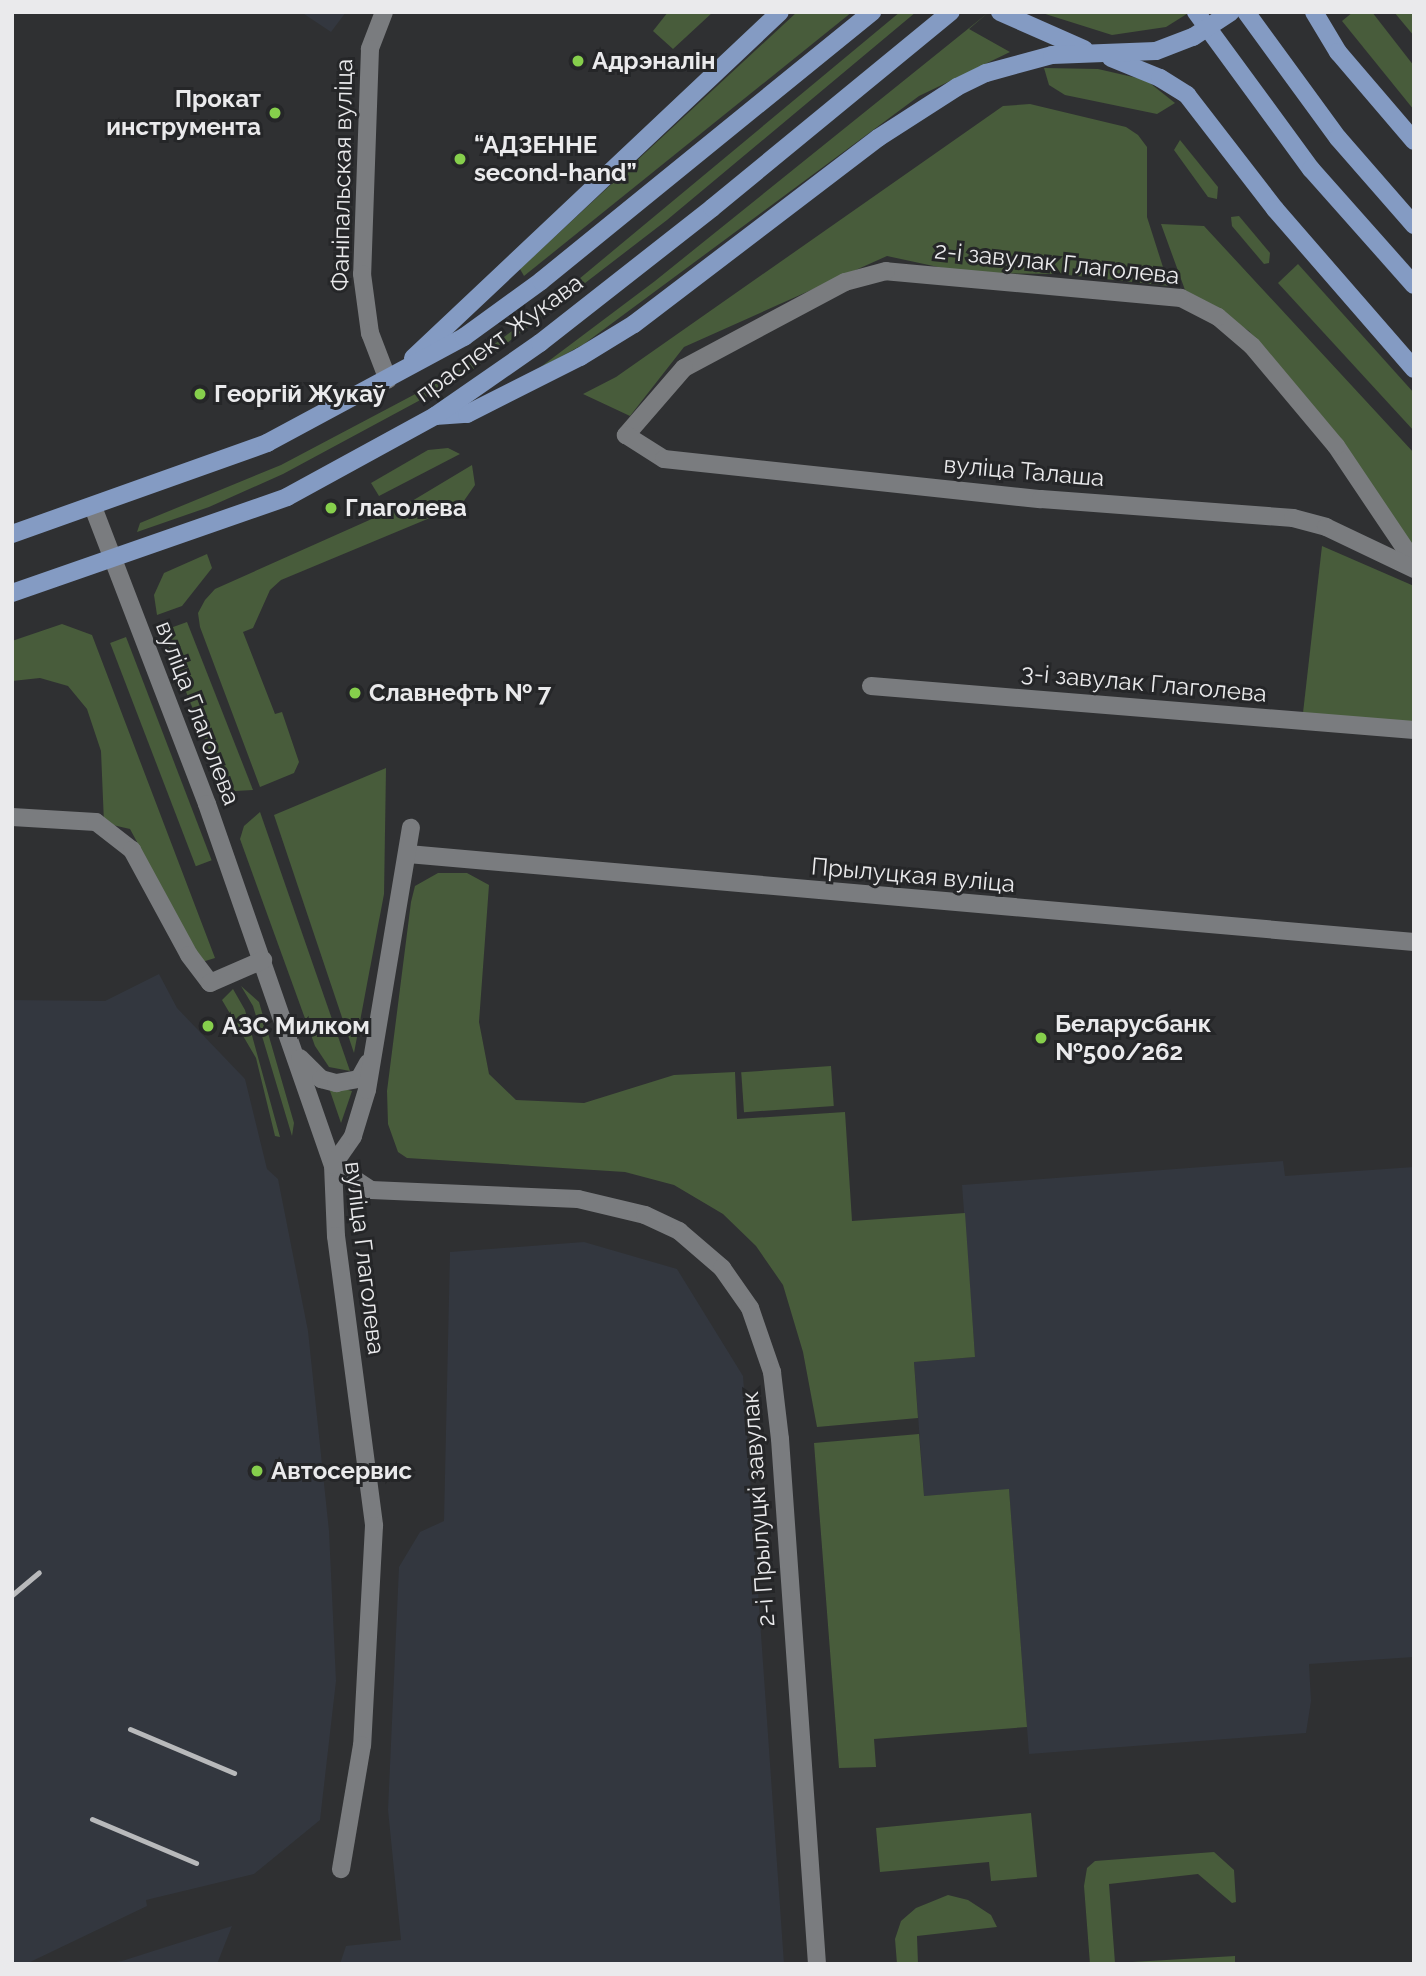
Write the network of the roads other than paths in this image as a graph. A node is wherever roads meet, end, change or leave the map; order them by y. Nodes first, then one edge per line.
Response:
1 (384, 12) edge
2 (780, 12) edge
3 (872, 12) edge
4 (951, 12) edge
5 (1000, 12) edge
6 (1196, 12) edge
7 (1231, 12) edge
8 (1246, 12) edge
9 (1314, 12) edge
10 (1093, 52) junction
11 (1414, 141) edge
12 (1414, 225) edge
13 (1414, 285) edge
14 (829, 291) joint
15 (1414, 369) edge
16 (392, 378) junction
17 (435, 416) junction
18 (93, 507) junction
19 (12, 534) edge
20 (114, 560) junction
21 (1414, 562) edge
22 (1414, 569) edge
23 (12, 593) edge
24 (871, 686) dead end
25 (1414, 730) edge
26 (12, 817) edge
27 (411, 828) dead end
28 (408, 854) junction
29 (1414, 942) edge
30 (263, 960) junction
31 (294, 1050) junction
32 (374, 1050) junction
33 (332, 1165) junction
34 (341, 1869) dead end
35 (817, 1964) edge

1 - 16 street, Фаніпальская вуліца
2 - 16 main road
3 - 16 main road, праспект Жукава
4 - 17 main road, праспект Жукава
5 - 10 main road
6 - 13 main road
7 - 10 main road
8 - 12 main road
9 - 11 main road
10 - 15 main road
10 - 17 main road
14 - 21 street, 2-і завулак Глаголева
14 - 22 street, вуліца Талаша
16 - 18 main road, праспект Жукава
17 - 20 main road, праспект Жукава
18 - 19 main road, праспект Жукава
18 - 20 street
20 - 23 main road, праспект Жукава
20 - 30 street, вуліца Глаголева
24 - 25 street, 3-і завулак Глаголева
26 - 30 street
27 - 28 street
28 - 29 street, Прылуцкая вуліца
28 - 32 street
30 - 31 street, вуліца Глаголева
31 - 32 street
31 - 33 street, вуліца Глаголева
32 - 33 street
33 - 34 street, вуліца Глаголева
33 - 35 street, 2-і Прылуцкі завулак

